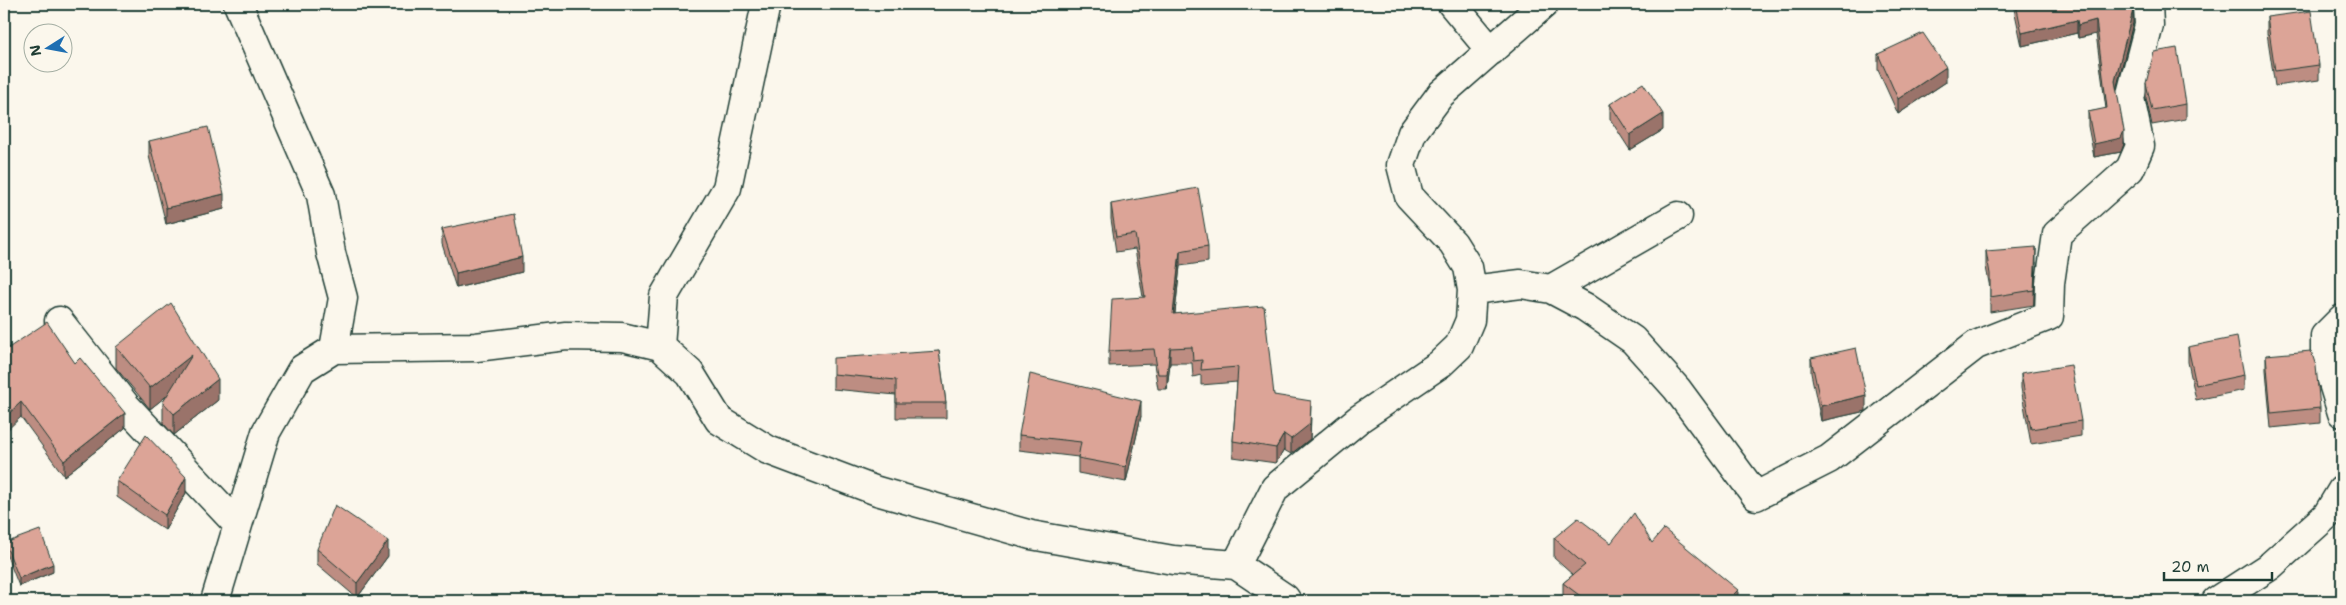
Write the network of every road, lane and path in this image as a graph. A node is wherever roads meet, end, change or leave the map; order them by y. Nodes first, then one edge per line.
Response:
1 (238, 4) edge
2 (766, 4) edge
3 (1452, 4) edge
4 (1544, 4) edge
5 (2148, 4) edge
6 (1491, 51) junction
7 (1678, 216) dead end
8 (1551, 289) junction
9 (1472, 290) junction
10 (2342, 319) edge
11 (59, 321) dead end
12 (660, 346) junction
13 (334, 349) junction
14 (2342, 412) edge
15 (2342, 490) edge
16 (237, 524) junction
17 (1236, 565) junction
18 (215, 601) edge
19 (1287, 601) edge
20 (2216, 601) edge

1 - 13 street
2 - 12 street
3 - 6 street
4 - 6 street
5 - 8 street
6 - 9 street
7 - 8 street
8 - 9 street
9 - 17 street
10 - 14 street
11 - 16 street
12 - 13 street
12 - 17 street
13 - 16 street
15 - 20 street
16 - 18 street
17 - 19 street

